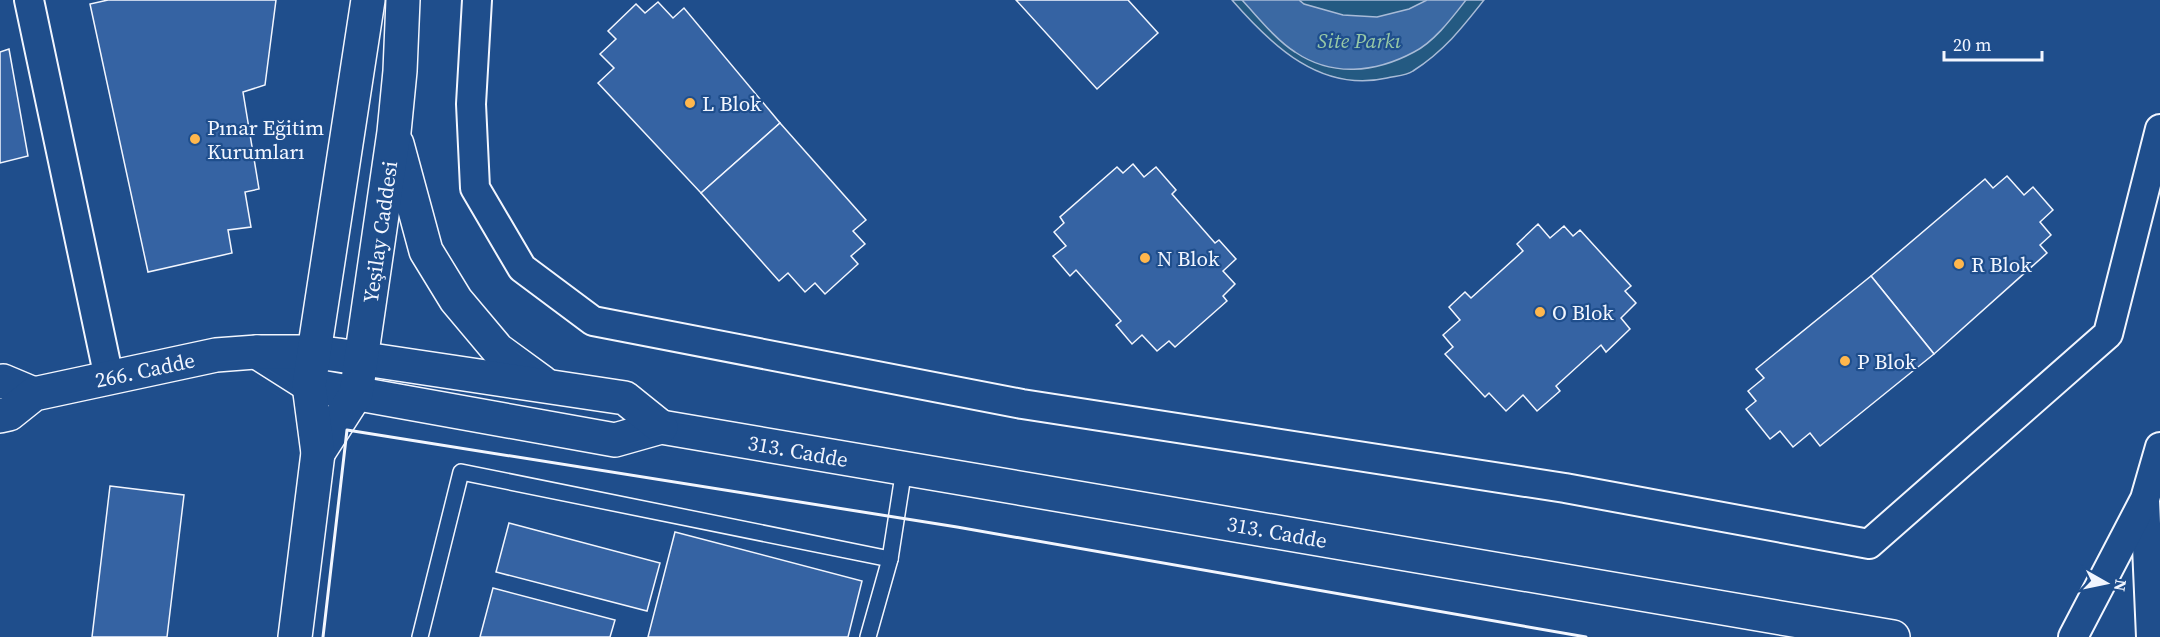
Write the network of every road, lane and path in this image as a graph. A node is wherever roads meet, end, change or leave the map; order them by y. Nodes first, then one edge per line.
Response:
1 (29, 0) edge
2 (368, 0) edge
3 (403, 0) edge
4 (477, 0) edge
5 (2160, 129) edge
6 (394, 132) junction
7 (257, 352) junction
8 (338, 355) junction
9 (108, 378) junction
10 (0, 382) edge
11 (546, 385) junction
12 (333, 389) junction
13 (34, 394) junction
14 (0, 416) edge
15 (661, 427) junction
16 (2160, 447) edge
17 (318, 453) junction
18 (904, 469) junction
19 (2145, 499) junction
20 (890, 559) junction
21 (295, 637) edge
22 (420, 637) edge
23 (868, 637) edge
24 (1893, 637) edge
25 (2073, 637) edge
26 (2151, 637) edge

1 - 9 street
2 - 8 main road, Yeşilay Caddesi
3 - 6 main road, Yeşilay Caddesi
4 - 5 street
6 - 8 main road, Yeşilay Caddesi
6 - 11 main road
7 - 8 main road, 266. Cadde
7 - 9 main road, 266. Cadde
7 - 12 main road
8 - 11 main road, 313. Cadde
8 - 12 main road, Yeşilay Caddesi
8 - 12 main road, Yeşilay Caddesi
9 - 13 main road, 266. Cadde
10 - 13 main road
11 - 15 main road, 313. Cadde
12 - 15 main road, 313. Cadde
12 - 17 main road, Yeşilay Caddesi
12 - 17 main road, Yeşilay Caddesi
13 - 14 main road, 266. Cadde
15 - 18 main road, 313. Cadde
16 - 19 street
17 - 21 main road, Yeşilay Caddesi
18 - 20 lane
18 - 24 main road, 313. Cadde
19 - 25 street
19 - 26 street
20 - 22 lane
20 - 23 lane

